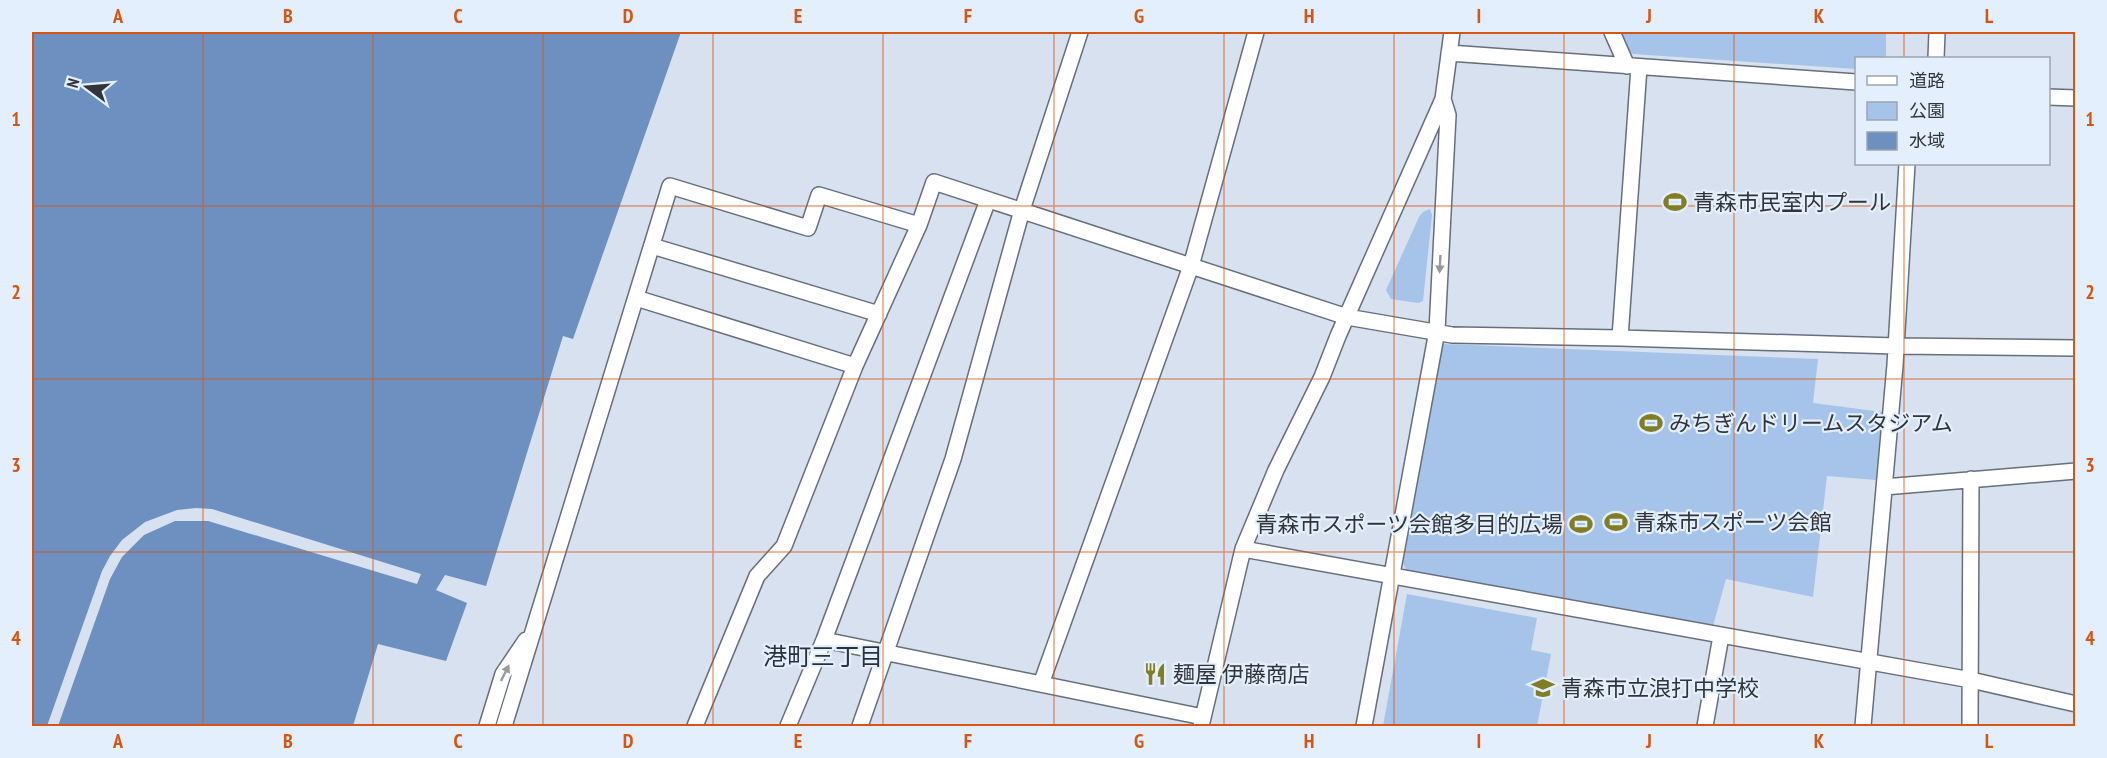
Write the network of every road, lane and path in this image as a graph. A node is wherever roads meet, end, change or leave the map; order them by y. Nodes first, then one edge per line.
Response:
1 (1080, 32) edge
2 (1256, 32) edge
3 (1452, 32) edge
4 (1612, 32) edge
5 (1936, 32) edge
6 (1449, 53) junction
7 (1936, 57) edge
8 (1633, 66) junction
9 (1855, 82) edge
10 (2050, 97) edge
11 (2076, 98) edge
12 (1443, 99) junction
13 (1907, 165) edge
14 (988, 200) junction
15 (1022, 210) junction
16 (919, 225) junction
17 (652, 246) junction
18 (1191, 266) junction
19 (636, 298) junction
20 (879, 314) junction
21 (1347, 317) junction
22 (1437, 331) junction
23 (1620, 338) junction
24 (1896, 346) junction
25 (2076, 348) edge
26 (855, 366) junction
27 (2076, 471) edge
28 (1971, 479) junction
29 (1884, 487) junction
30 (1243, 549) junction
31 (1392, 576) junction
32 (536, 624) junction
33 (1721, 636) junction
34 (824, 640) junction
35 (886, 653) junction
36 (1868, 662) junction
37 (1971, 680) junction
38 (1041, 684) junction
39 (2076, 704) edge
40 (1202, 722) edge
41 (487, 726) edge
42 (504, 726) edge
43 (695, 726) edge
44 (788, 726) edge
45 (860, 726) edge
46 (1365, 726) edge
47 (1705, 726) edge
48 (1863, 726) edge
49 (1971, 726) edge

1 - 15 street
2 - 18 street
3 - 6 street
4 - 8 street
5 - 7 street
6 - 8 street
6 - 12 street
8 - 9 street
8 - 23 street
10 - 11 street
12 - 21 street
12 -> 22 street
13 - 24 street
14 - 15 street
14 - 16 street
14 - 34 street
15 - 18 street
15 - 35 street
16 - 17 street
16 - 20 street
17 - 19 street
17 - 20 street
18 - 21 street
18 - 38 street
19 - 26 street
19 - 32 street
20 - 26 street
21 - 22 street
21 - 30 street
22 - 23 street
22 - 31 street
23 - 24 street
24 - 25 street
24 - 29 street
26 - 43 street
27 - 28 street
28 - 29 street
28 - 37 street
29 - 36 street
30 - 31 street
30 - 40 street
31 - 33 street
31 - 46 street
41 -> 32 street
32 - 42 street
33 - 36 street
33 - 47 street
34 - 35 street
34 - 44 street
35 - 38 street
35 - 45 street
36 - 37 street
36 - 48 street
37 - 39 street
37 - 49 street
38 - 40 street

